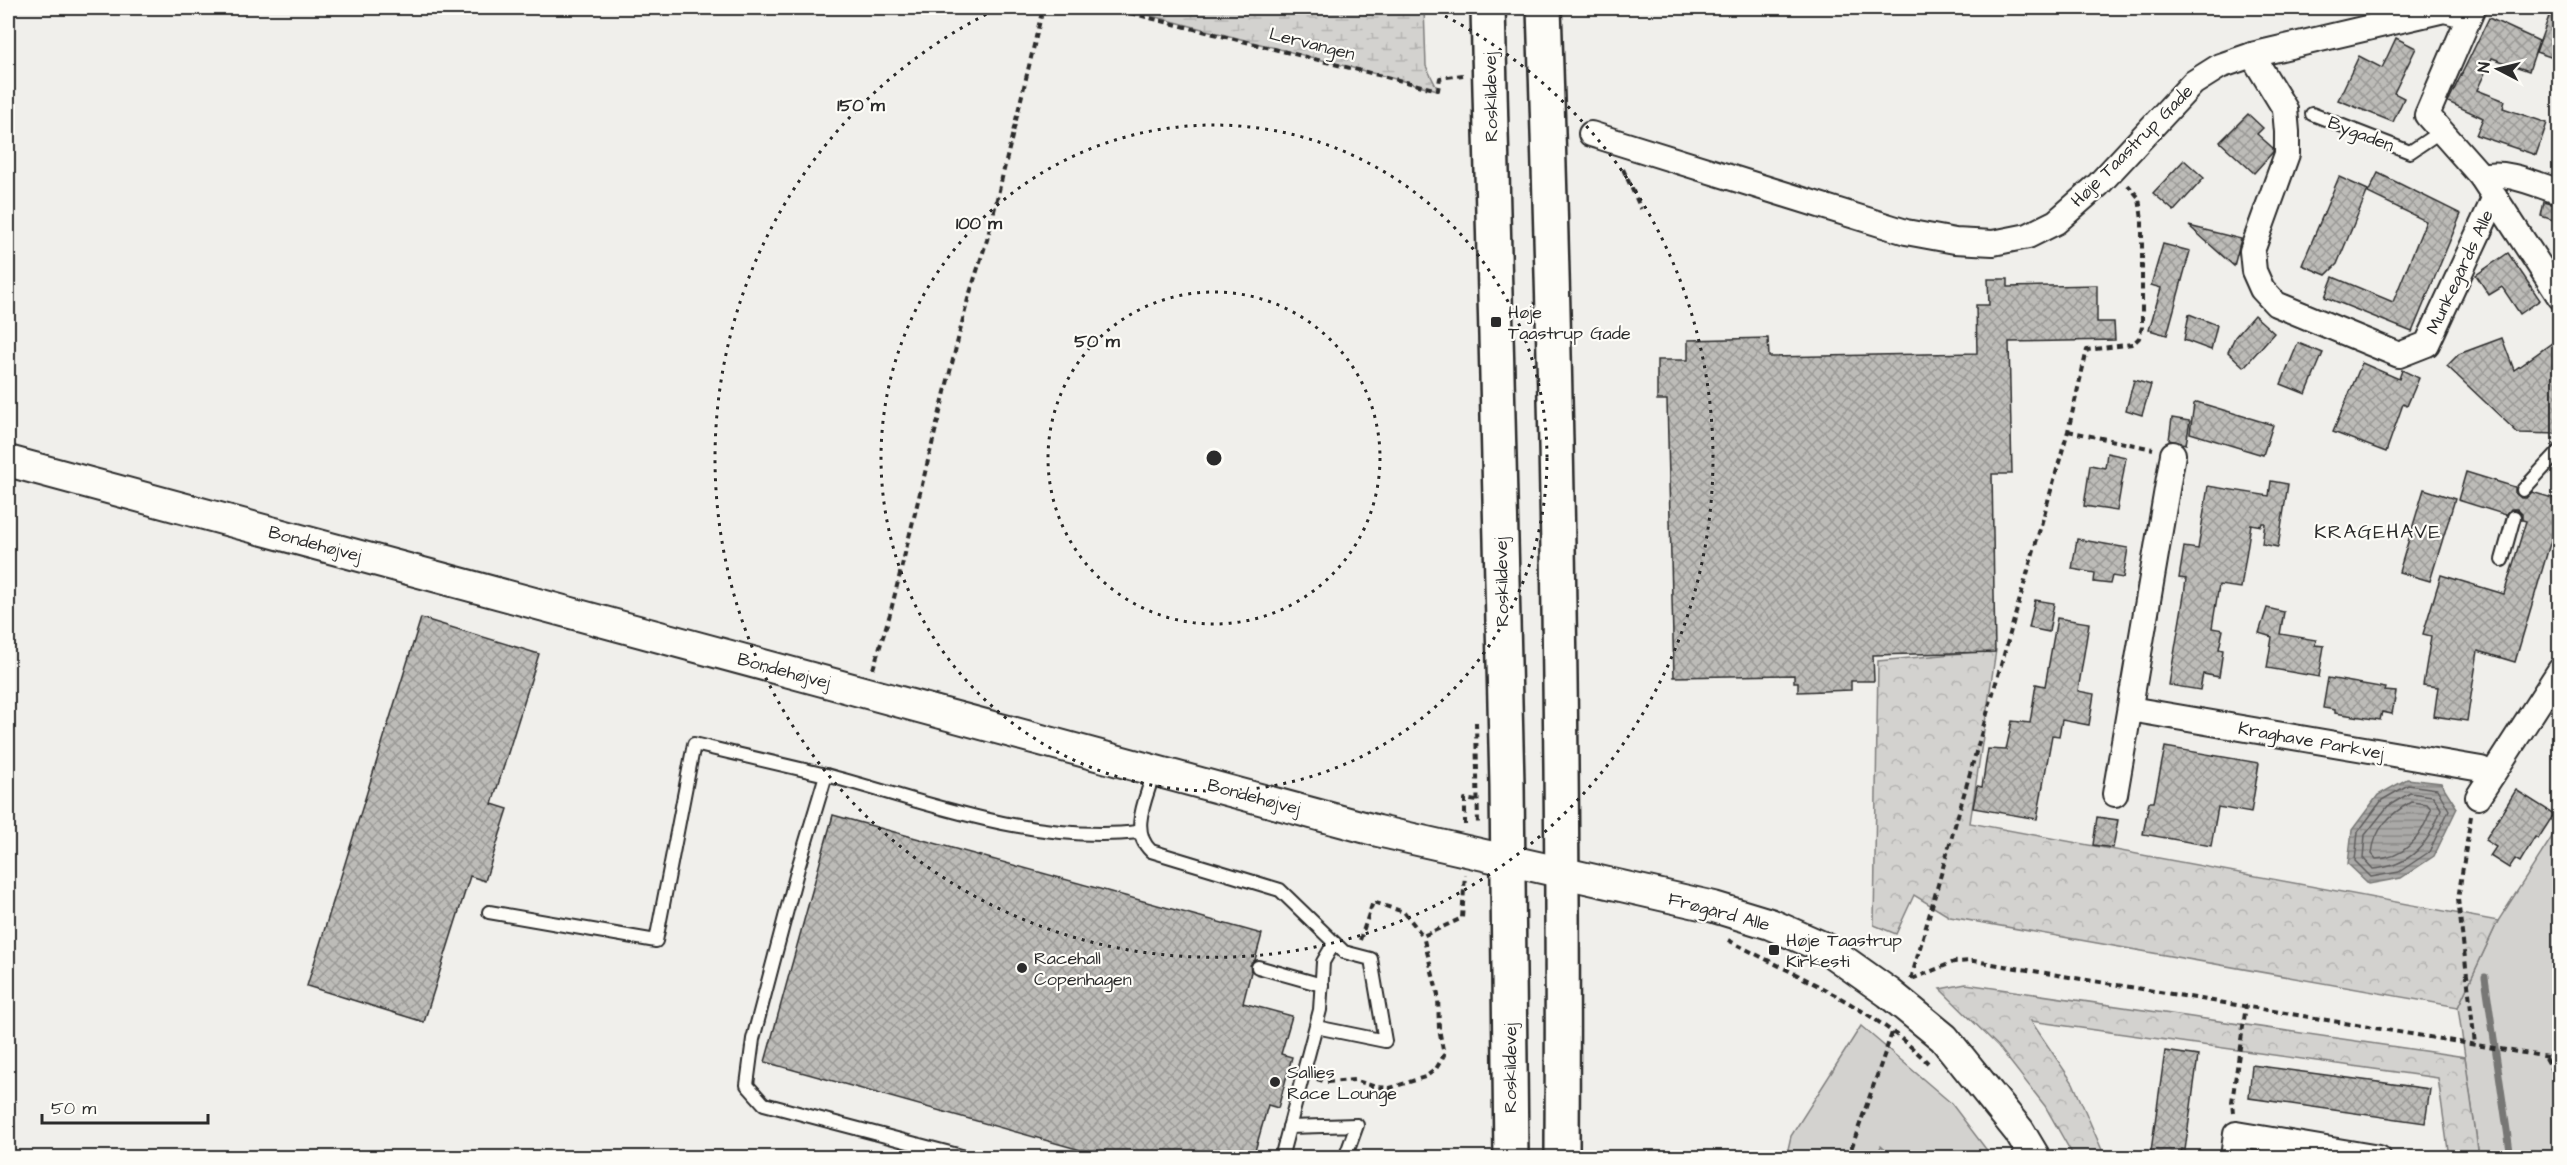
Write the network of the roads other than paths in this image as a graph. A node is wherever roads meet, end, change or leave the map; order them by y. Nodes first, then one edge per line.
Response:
1 (1488, 8) edge
2 (1544, 8) edge
3 (2471, 12) edge
4 (2252, 55) junction
5 (2312, 114) dead end
6 (2441, 131) junction
7 (1601, 137) road end
8 (2481, 176) junction
9 (2559, 192) edge
10 (2495, 197) junction
11 (2559, 297) edge
12 (2559, 450) edge
13 (2173, 454) road end
14 (8, 461) edge
15 (2523, 490) dead end
16 (2514, 517) dead end
17 (2502, 560) dead end
18 (2559, 670) edge
19 (2130, 710) junction
20 (1155, 770) junction
21 (826, 775) junction
22 (2492, 776) junction
23 (2115, 794) dead end
24 (2478, 797) road end
25 (1139, 832) junction
26 (1508, 860) junction
27 (1563, 874) junction
28 (489, 912) dead end
29 (1334, 943) junction
30 (1258, 967) dead end
31 (1322, 985) junction
32 (1316, 1027) junction
33 (1289, 1128) junction
34 (2234, 1146) edge
35 (969, 1158) edge
36 (1281, 1158) edge
37 (1345, 1158) edge
38 (1511, 1158) edge
39 (1562, 1158) edge
40 (2035, 1158) edge
41 (2379, 1158) edge

1 - 26 main road, Roskildevej
2 - 27 main road
3 - 4 street, Høje Taastrup Gade
3 - 6 street
4 - 7 street, Høje Taastrup Gade
4 - 10 street, Munkegårds Alle
5 - 6 lane, Bygaden
6 - 8 street
8 - 9 street
8 - 10 street
10 - 11 street
12 - 15 lane
13 - 19 street
14 - 20 street, Bondehøjvej
16 - 17 lane
18 - 22 street
19 - 22 street, Kraghave Parkvej
19 - 23 street
20 - 25 lane
20 - 26 street, Bondehøjvej
21 - 25 lane
21 - 28 lane
21 - 35 lane
22 - 24 street
25 - 29 lane
26 - 27 street, Bondehøjvej
26 - 38 main road, Roskildevej
27 - 39 main road
27 - 40 street, Frøgård Alle
29 - 31 lane
29 - 32 lane
30 - 31 lane
31 - 32 lane
32 - 33 lane
33 - 36 lane
33 - 37 lane
34 - 41 street

